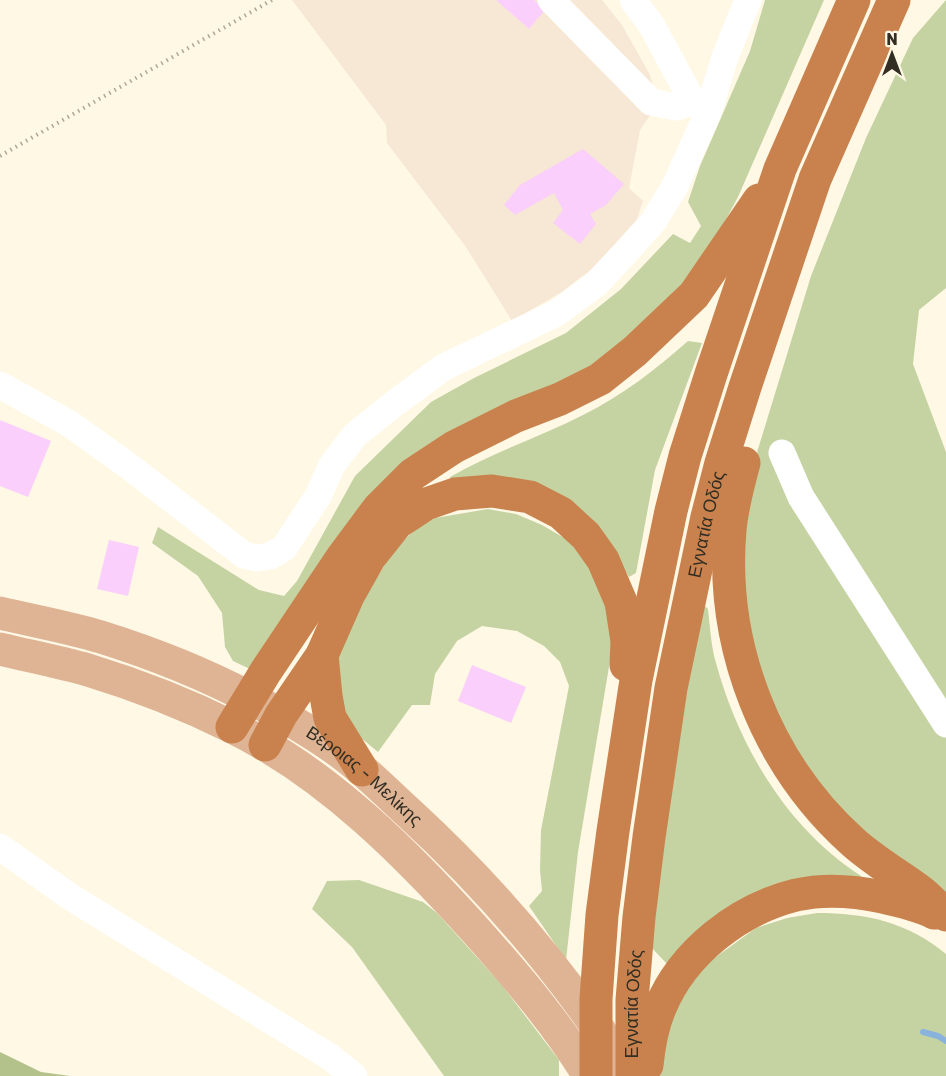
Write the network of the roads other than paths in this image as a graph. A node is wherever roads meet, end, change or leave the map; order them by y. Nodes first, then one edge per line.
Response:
1 (551, 0) edge
2 (633, 0) edge
3 (748, 0) edge
4 (854, 0) edge
5 (894, 0) edge
6 (701, 107) junction
7 (780, 169) junction
8 (0, 385) edge
9 (745, 387) junction
10 (782, 453) dead end
11 (0, 613) edge
12 (0, 649) edge
13 (322, 655) junction
14 (250, 698) junction
15 (281, 715) junction
16 (946, 724) edge
17 (232, 727) junction
18 (626, 739) junction
19 (265, 745) junction
20 (362, 770) junction
21 (0, 847) edge
22 (946, 917) edge
23 (354, 1076) edge
24 (589, 1076) edge
25 (596, 1076) edge
26 (631, 1076) edge
27 (645, 1076) edge

1 - 6 street
2 - 6 street
3 - 6 street
4 - 7 highway, Εγνατία Οδός
5 - 9 highway, Εγνατία Οδός
6 - 8 street
7 - 14 highway
7 - 18 highway, Εγνατία Οδός
9 - 22 highway
9 - 26 highway, Εγνατία Οδός
10 - 16 street
11 - 14 main road, Βέροιας - Μελίκης
12 - 17 main road, Βέροιας - Μελίκης
13 - 15 highway
13 - 18 highway
13 - 20 highway
14 - 15 main road, Βέροιας - Μελίκης
14 - 17 highway
15 - 19 highway
15 - 20 main road, Βέροιας - Μελίκης
17 - 19 main road, Βέροιας - Μελίκης
18 - 25 highway, Εγνατία Οδός
19 - 24 main road, Βέροιας - Μελίκης
20 - 26 main road, Βέροιας - Μελίκης
21 - 23 street
22 - 27 highway

